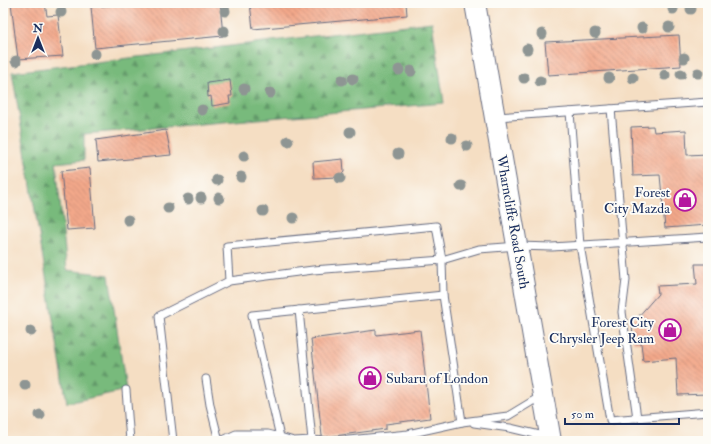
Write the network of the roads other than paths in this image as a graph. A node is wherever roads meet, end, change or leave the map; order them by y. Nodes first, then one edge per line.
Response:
1 (475, 3) edge
2 (708, 102) edge
3 (610, 109) junction
4 (570, 112) junction
5 (494, 117) junction
6 (708, 237) edge
7 (622, 243) junction
8 (580, 245) junction
9 (517, 246) junction
10 (442, 260) junction
11 (229, 281) junction
12 (443, 295) junction
13 (299, 310) junction
14 (206, 378) dead end
15 (126, 390) dead end
16 (542, 395) junction
17 (708, 412) edge
18 (637, 418) junction
19 (462, 422) junction
20 (280, 437) junction
21 (551, 439) edge
22 (312, 440) junction
23 (130, 441) edge
24 (173, 441) edge
25 (220, 441) edge
26 (323, 441) edge
27 (339, 441) edge

1 - 5 main road, Wharncliffe Road South
2 - 3 lane
3 - 4 lane
3 - 7 lane
4 - 5 lane
4 - 8 lane
5 - 9 main road, Wharncliffe Road South
6 - 7 lane
7 - 8 lane
7 - 18 lane
8 - 9 lane
8 - 18 lane
9 - 10 lane
9 - 16 main road, Wharncliffe Road South
10 - 11 lane
10 - 11 lane
10 - 12 lane
11 - 24 lane
12 - 13 lane
12 - 19 lane
13 - 20 lane
13 - 22 lane
14 - 25 lane
15 - 23 lane
16 - 19 lane
16 - 21 main road, Wharncliffe Road South
17 - 18 lane
19 - 21 lane
19 - 27 lane
20 - 22 lane
20 - 25 lane
22 - 26 lane

